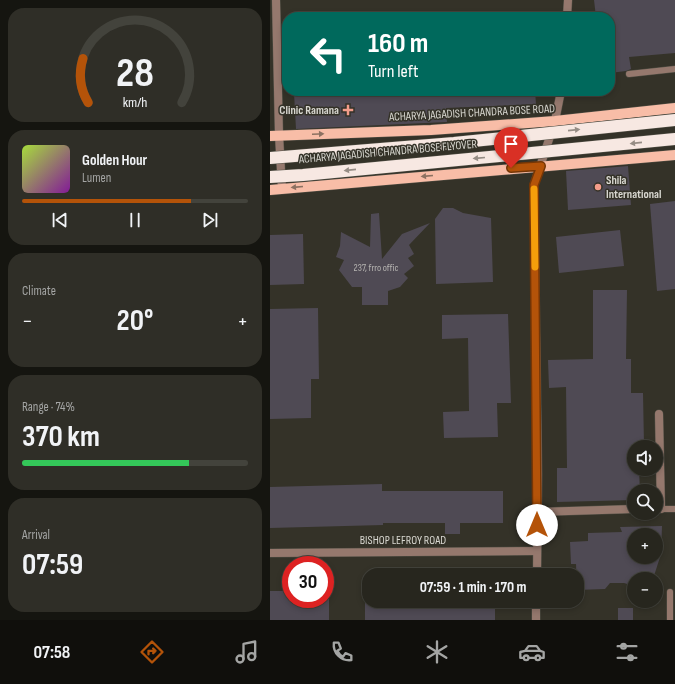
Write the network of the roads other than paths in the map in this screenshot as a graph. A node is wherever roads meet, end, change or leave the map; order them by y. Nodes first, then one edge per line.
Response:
1 (568, 0) edge
2 (274, 1) edge
3 (567, 12) edge
4 (675, 69) edge
5 (629, 74) dead end
6 (560, 96) edge
7 (675, 108) edge
8 (675, 120) edge
9 (555, 121) junction
10 (274, 136) edge
11 (675, 139) edge
12 (675, 155) edge
13 (270, 158) edge
14 (541, 166) junction
15 (270, 177) edge
16 (282, 189) junction
17 (270, 190) edge
18 (658, 414) dead end
19 (659, 484) edge
20 (627, 509) edge
21 (663, 509) edge
22 (675, 509) edge
23 (537, 512) junction
24 (537, 551) junction
25 (270, 553) edge
26 (537, 568) edge
27 (670, 592) dead end
28 (536, 608) edge
29 (536, 620) edge
30 (670, 620) edge

1 - 3 street
2 - 10 street
4 - 5 lane
6 - 9 street
7 - 9 main road, ACHARYA JAGADISH CHANDRA BOSE ROAD
13 -> 8 highway, ACHARYA JAGADISH CHANDRA BOSE FLYOVER, bridge
10 -> 9 main road, ACHARYA JAGADISH CHANDRA BOSE ROAD
9 - 14 street
10 - 16 street
11 -> 15 highway, ACHARYA JAGADISH CHANDRA BOSE FLYOVER, bridge
12 - 14 main road
14 -> 16 main road
14 - 23 street
16 - 17 main road
18 - 19 street
20 - 23 street
21 - 22 lane
23 - 24 street
24 - 25 street, BISHOP LEFROY ROAD
24 - 26 street
27 - 30 lane
28 - 29 street

